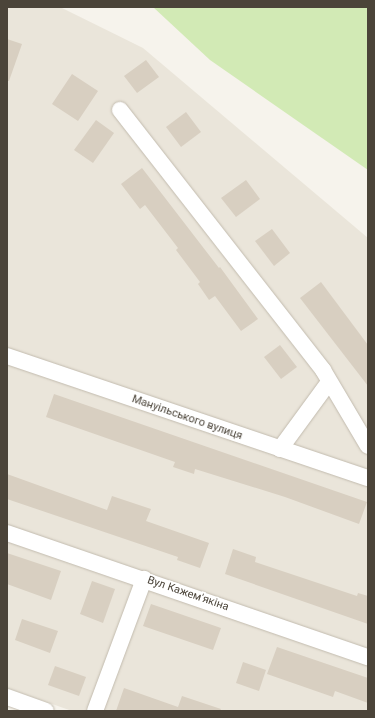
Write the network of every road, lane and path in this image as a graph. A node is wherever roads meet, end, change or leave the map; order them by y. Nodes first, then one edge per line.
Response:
1 (120, 110) dead end
2 (7, 356) edge
3 (329, 382) junction
4 (368, 446) edge
5 (280, 449) junction
6 (368, 478) edge
7 (7, 533) edge
8 (144, 579) junction
9 (368, 657) edge
10 (7, 698) edge
11 (46, 711) edge
12 (95, 711) edge

1 - 3 street
2 - 5 street, Мануільського вулиця
3 - 4 street
3 - 5 street
5 - 6 street, Мануільського вулиця
7 - 8 street, Вул Кажем'якіна
8 - 9 street, Вул Кажем'якіна
8 - 12 street
10 - 11 street

